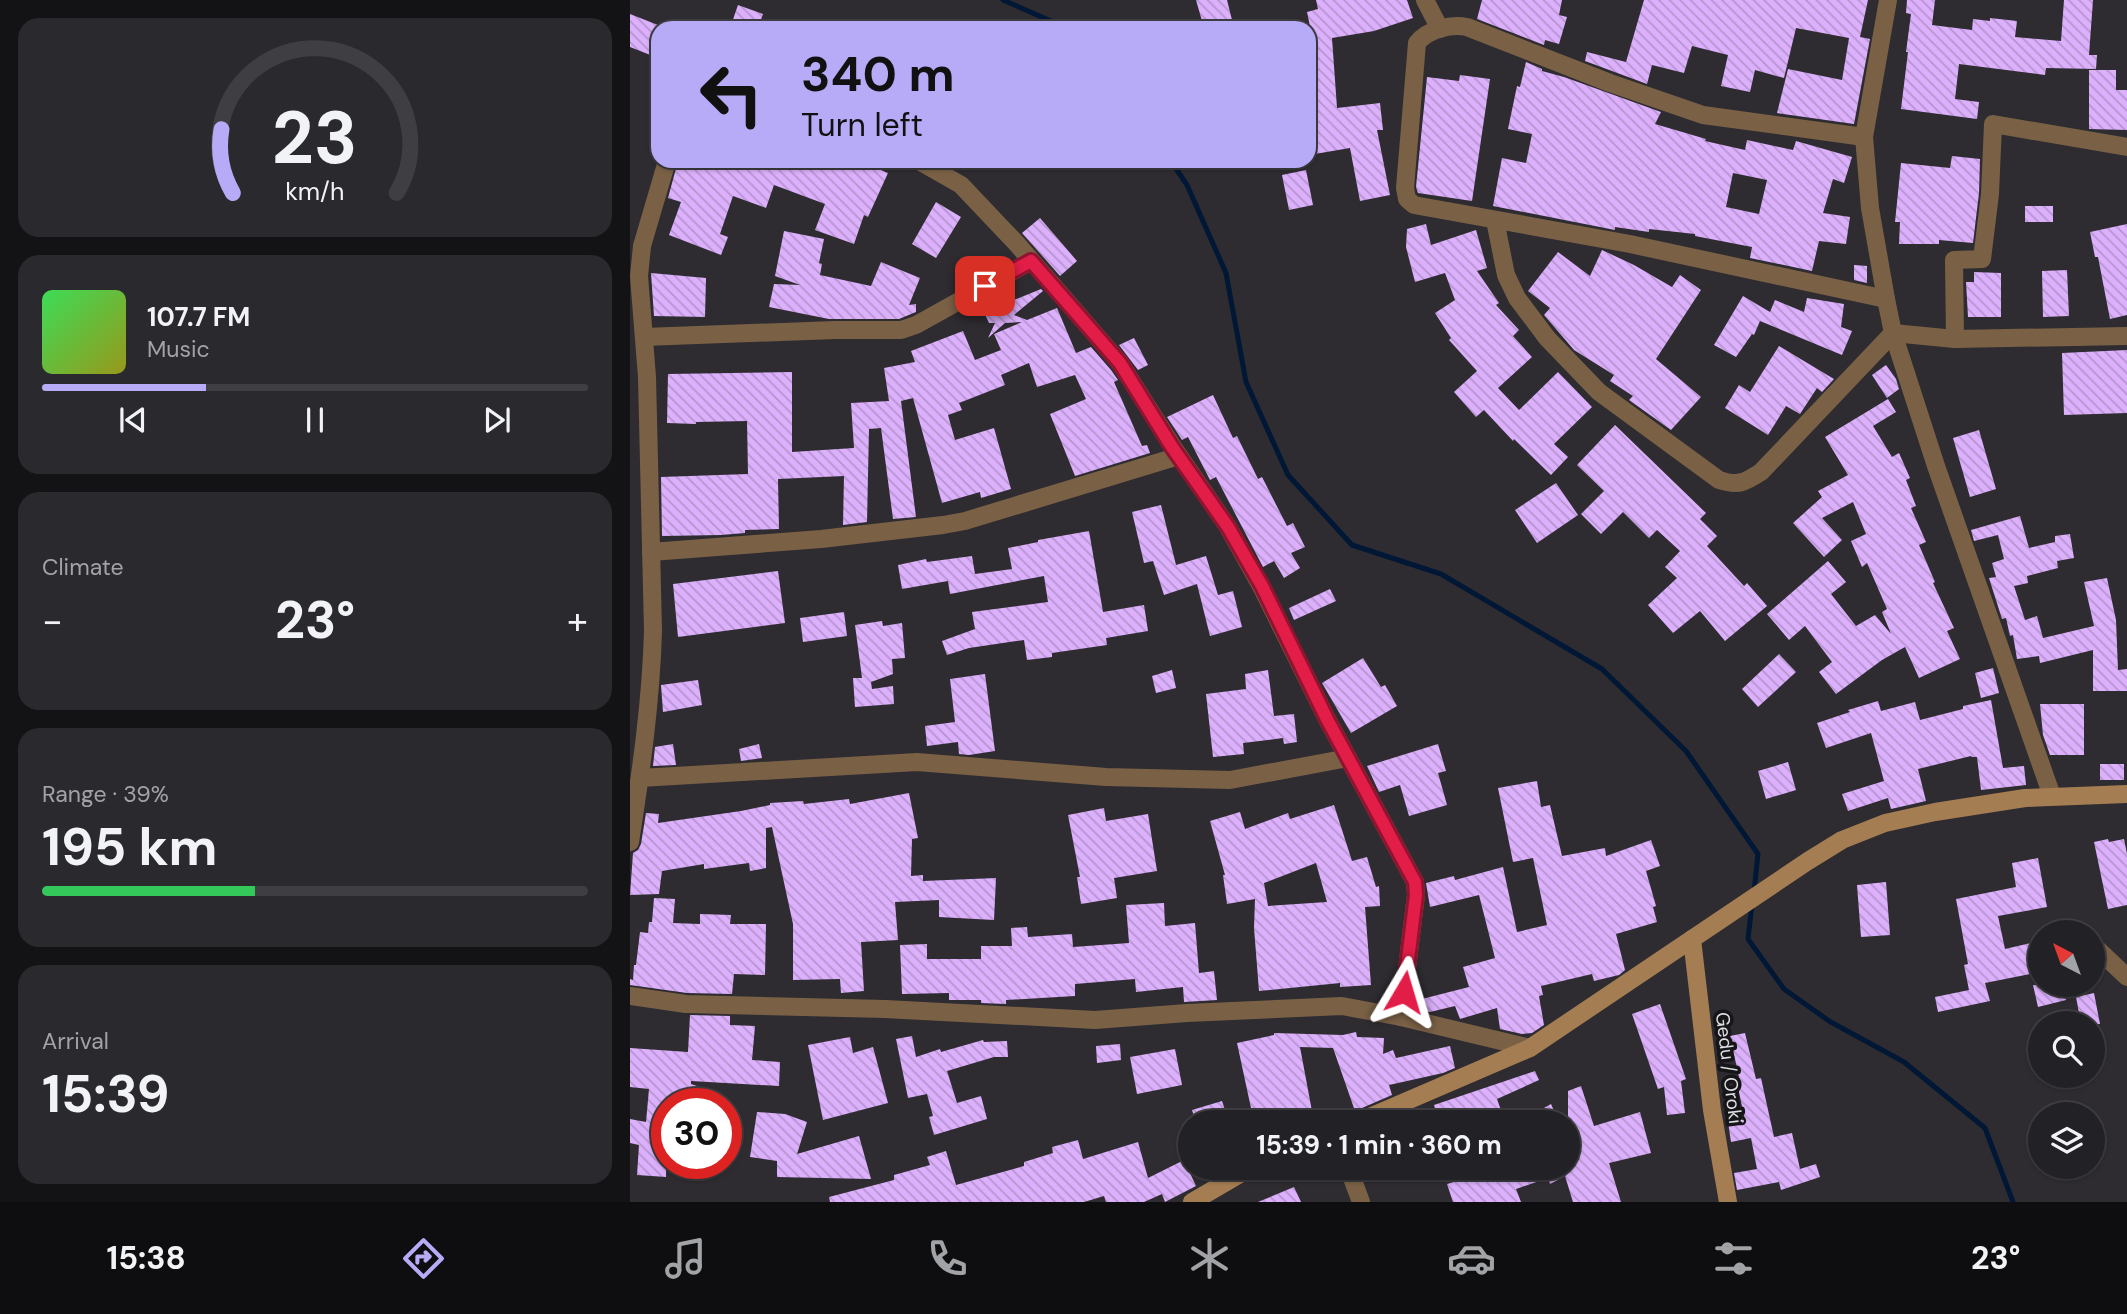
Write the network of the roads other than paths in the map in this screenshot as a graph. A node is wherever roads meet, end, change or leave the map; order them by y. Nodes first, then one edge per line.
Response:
1 (1425, 0) edge
2 (1888, 0) edge
3 (1440, 29) junction
4 (1864, 137) junction
5 (2127, 147) edge
6 (665, 168) edge
7 (931, 168) edge
8 (1495, 220) junction
9 (1031, 261) junction
10 (635, 264) edge
11 (1886, 299) junction
12 (1893, 333) junction
13 (2127, 336) edge
14 (644, 337) junction
15 (1955, 340) junction
16 (1179, 456) junction
17 (651, 552) junction
18 (638, 716) edge
19 (1348, 758) junction
20 (640, 778) junction
21 (2127, 794) edge
22 (2052, 796) junction
23 (630, 842) edge
24 (1692, 939) junction
25 (2105, 957) edge
26 (2127, 977) edge
27 (630, 996) edge
28 (1401, 1017) junction
29 (1530, 1048) junction
30 (1386, 1110) edge
31 (1230, 1180) edge
32 (1353, 1180) edge
33 (1192, 1202) edge
34 (1361, 1202) edge
35 (1728, 1202) edge

1 - 3 street
2 - 4 street
3 - 4 street
3 - 8 street
4 - 11 street
5 - 15 street
6 - 10 street
7 - 9 street
8 - 11 street
8 - 12 street
9 - 14 street
9 - 16 street
10 - 14 street
11 - 12 street
12 - 15 street
12 - 22 street
13 - 15 street
14 - 17 street
16 - 17 street
16 - 19 street
17 - 18 street
18 - 20 street
19 - 20 street
19 - 28 street
20 - 23 street
21 - 22 street
22 - 24 street
24 - 29 street
24 - 35 street, Gedu / Oroki
25 - 26 street
27 - 28 street
28 - 29 street
29 - 30 street
31 - 33 street
32 - 34 street

